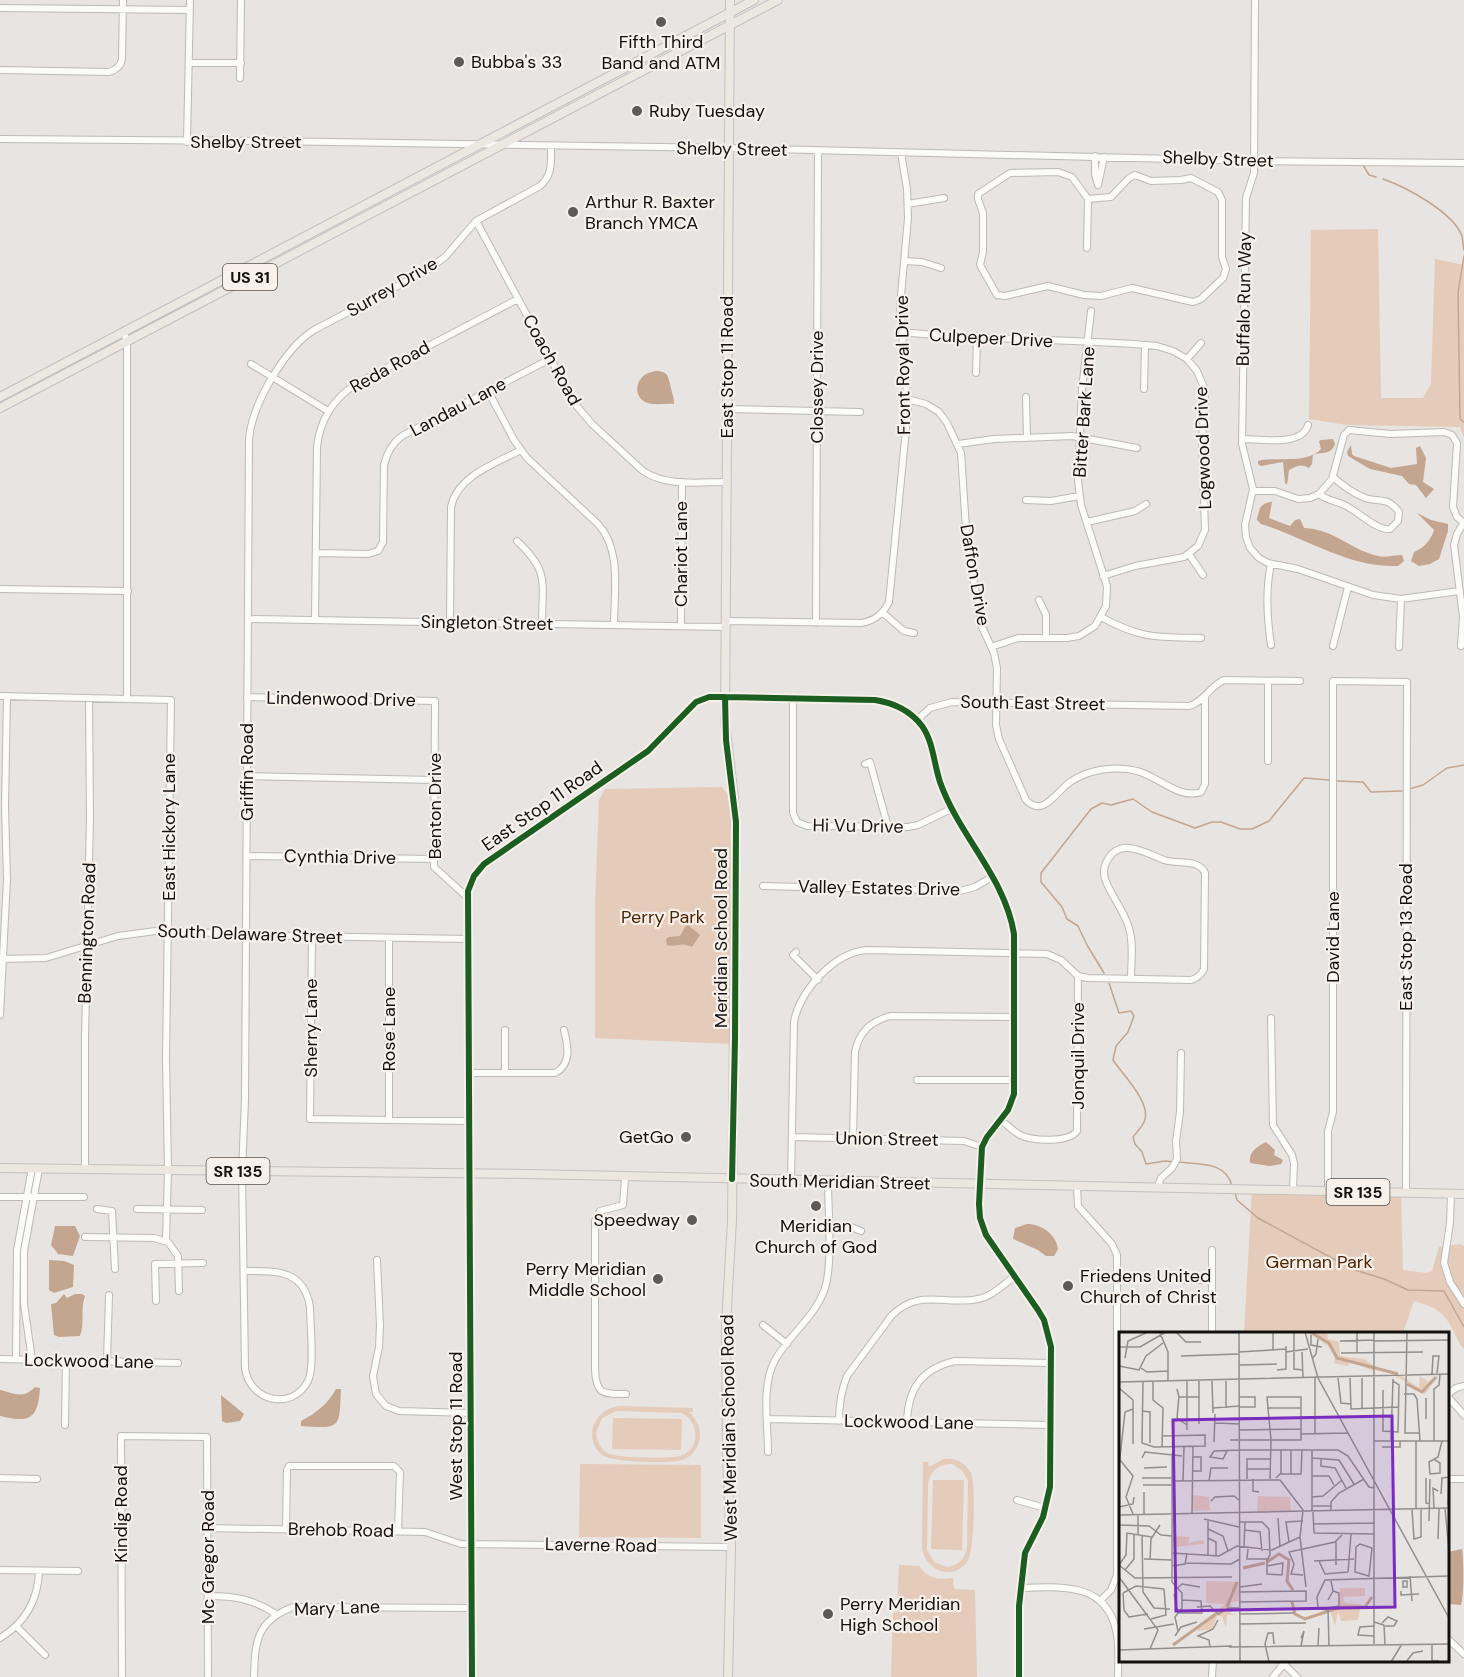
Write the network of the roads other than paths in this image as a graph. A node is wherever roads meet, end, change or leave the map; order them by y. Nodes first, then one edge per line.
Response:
1 (123, 0) edge
2 (190, 0) edge
3 (242, 0) edge
4 (730, 0) edge
5 (754, 0) edge
6 (778, 0) edge
7 (1255, 0) edge
8 (0, 8) edge
9 (123, 9) junction
10 (189, 10) junction
11 (730, 13) junction
12 (730, 25) junction
13 (189, 63) junction
14 (240, 63) junction
15 (0, 70) edge
16 (240, 78) dead end
17 (0, 139) edge
18 (187, 142) junction
19 (478, 145) junction
20 (501, 145) junction
21 (551, 146) junction
22 (728, 148) junction
23 (818, 151) junction
24 (901, 153) junction
25 (1095, 156) junction
26 (1104, 157) junction
27 (1254, 161) junction
28 (1464, 163) edge
29 (1098, 185) junction
30 (944, 198) dead end
31 (1088, 199) junction
32 (1098, 199) junction
33 (908, 204) junction
34 (476, 220) junction
35 (1087, 248) dead end
36 (904, 261) junction
37 (941, 268) dead end
38 (518, 299) junction
39 (1091, 311) dead end
40 (124, 332) junction
41 (901, 332) junction
42 (977, 336) junction
43 (1089, 342) junction
44 (127, 343) junction
45 (1201, 344) dead end
46 (1146, 345) junction
47 (550, 359) junction
48 (1186, 359) junction
49 (251, 364) dead end
50 (975, 373) dead end
51 (273, 378) junction
52 (1144, 389) dead end
53 (488, 391) junction
54 (0, 397) edge
55 (1026, 397) dead end
56 (907, 399) junction
57 (0, 408) edge
58 (726, 409) junction
59 (328, 411) junction
60 (817, 411) junction
61 (860, 412) dead end
62 (1308, 425) dead end
63 (1079, 436) junction
64 (1027, 437) junction
65 (1242, 439) junction
66 (957, 444) junction
67 (1137, 448) dead end
68 (521, 450) junction
69 (1333, 477) junction
70 (682, 482) junction
71 (726, 482) junction
72 (1253, 490) junction
73 (1319, 494) junction
74 (1079, 496) junction
75 (1026, 500) dead end
76 (1146, 504) dead end
77 (1087, 522) junction
78 (1464, 523) edge
79 (517, 541) dead end
80 (316, 553) junction
81 (1189, 554) junction
82 (1271, 564) junction
83 (1203, 575) dead end
84 (1104, 576) junction
85 (1348, 587) junction
86 (0, 589) edge
87 (128, 591) junction
88 (1459, 591) junction
89 (1401, 599) junction
90 (1039, 600) dead end
91 (883, 612) junction
92 (1101, 617) junction
93 (248, 619) junction
94 (315, 620) junction
95 (450, 623) junction
96 (816, 623) junction
97 (542, 624) junction
98 (725, 624) junction
99 (614, 625) junction
100 (681, 626) junction
101 (914, 633) dead end
102 (1046, 638) junction
103 (1201, 638) dead end
104 (1271, 645) dead end
105 (1333, 646) dead end
106 (1461, 646) dead end
107 (991, 647) junction
108 (1399, 647) dead end
109 (1268, 681) junction
110 (1300, 681) dead end
111 (1407, 682) joint
112 (4, 696) edge
113 (1205, 696) junction
114 (247, 697) junction
115 (725, 697) junction
116 (89, 698) junction
117 (127, 698) junction
118 (794, 698) junction
119 (435, 701) joint
120 (997, 702) junction
121 (917, 720) junction
122 (1268, 761) dead end
123 (865, 764) dead end
124 (247, 776) junction
125 (434, 780) junction
126 (951, 809) junction
127 (888, 827) junction
128 (247, 856) junction
129 (433, 859) junction
130 (992, 877) junction
131 (763, 886) dead end
132 (468, 897) junction
133 (169, 930) junction
134 (246, 935) junction
135 (312, 936) junction
136 (389, 938) junction
137 (468, 939) junction
138 (87, 946) junction
139 (796, 952) dead end
140 (1014, 953) junction
141 (1, 959) edge
142 (1078, 976) junction
143 (1131, 979) junction
144 (818, 980) junction
145 (0, 1015) edge
146 (1014, 1017) junction
147 (1271, 1018) dead end
148 (505, 1030) dead end
149 (564, 1030) dead end
150 (1181, 1053) dead end
151 (468, 1073) junction
152 (505, 1073) junction
153 (917, 1080) dead end
154 (1013, 1080) junction
155 (389, 1120) junction
156 (1001, 1120) junction
157 (468, 1121) junction
158 (792, 1137) junction
159 (853, 1138) junction
160 (982, 1147) junction
161 (0, 1168) edge
162 (35, 1169) junction
163 (86, 1169) junction
164 (168, 1170) junction
165 (242, 1171) junction
166 (469, 1175) junction
167 (625, 1178) junction
168 (732, 1179) junction
169 (791, 1181) junction
170 (828, 1182) junction
171 (979, 1185) junction
172 (1077, 1186) junction
173 (1160, 1188) junction
174 (1293, 1191) junction
175 (1328, 1192) junction
176 (1406, 1193) junction
177 (1450, 1194) junction
178 (1464, 1194) edge
179 (0, 1197) edge
180 (26, 1197) junction
181 (34, 1197) junction
182 (84, 1197) dead end
183 (96, 1209) dead end
184 (137, 1209) dead end
185 (167, 1209) junction
186 (202, 1210) dead end
187 (828, 1227) junction
188 (861, 1231) dead end
189 (85, 1237) dead end
190 (114, 1237) junction
191 (166, 1240) junction
192 (1212, 1250) dead end
193 (377, 1260) dead end
194 (179, 1263) junction
195 (202, 1263) dead end
196 (115, 1269) dead end
197 (244, 1271) junction
198 (1014, 1277) junction
199 (1179, 1280) dead end
200 (1212, 1280) junction
201 (179, 1291) dead end
202 (109, 1295) dead end
203 (156, 1301) dead end
204 (1464, 1305) edge
205 (763, 1325) dead end
206 (1212, 1332) edge
207 (788, 1344) junction
208 (0, 1359) edge
209 (16, 1359) junction
210 (32, 1360) junction
211 (66, 1360) junction
212 (107, 1361) junction
213 (178, 1363) dead end
214 (1050, 1363) junction
215 (1464, 1386) edge
216 (626, 1394) dead end
217 (1449, 1395) edge
218 (1449, 1397) edge
219 (471, 1413) junction
220 (1464, 1415) edge
221 (768, 1419) junction
222 (839, 1421) junction
223 (908, 1422) junction
224 (65, 1425) dead end
225 (1050, 1425) junction
226 (207, 1437) joint
227 (768, 1452) dead end
228 (1119, 1458) edge
229 (0, 1478) edge
230 (37, 1479) dead end
231 (1017, 1500) dead end
232 (1045, 1508) junction
233 (208, 1528) junction
234 (286, 1530) junction
235 (398, 1532) junction
236 (471, 1545) junction
237 (731, 1547) junction
238 (0, 1570) edge
239 (39, 1570) junction
240 (78, 1571) dead end
241 (1020, 1588) junction
242 (208, 1596) junction
243 (1100, 1601) junction
244 (471, 1608) junction
245 (276, 1614) junction
246 (16, 1626) junction
247 (0, 1638) edge
248 (1449, 1640) edge
249 (1464, 1654) edge
250 (45, 1655) dead end
251 (1213, 1662) edge
252 (1284, 1662) edge
253 (122, 1677) edge
254 (208, 1677) edge
255 (254, 1677) edge
256 (472, 1677) edge
257 (728, 1677) edge
258 (1018, 1677) edge
259 (1118, 1677) edge
260 (1212, 1677) edge
261 (1273, 1677) edge
262 (1297, 1677) edge

1 - 9 street
2 - 10 street
3 - 14 street
4 - 11 main road, East Stop 11 Road
5 - 11 main road, US 31
6 - 12 main road, US 31
7 - 27 street, Buffalo Run Way
8 - 9 street
9 - 10 street
9 - 15 street
10 - 13 street
11 - 12 main road, East Stop 11 Road
11 - 19 main road, US 31
12 - 20 main road, US 31
12 - 22 main road, East Stop 11 Road
13 - 14 street
13 - 18 street
14 - 16 street
17 - 18 street, Shelby Street
18 - 19 street, Shelby Street
19 - 20 street, Shelby Street
19 - 40 main road, US 31
20 - 21 street, Shelby Street
20 - 44 main road, US 31
21 - 22 street, Shelby Street
21 - 34 street, Surrey Drive
22 - 23 street, Shelby Street
22 - 58 main road, East Stop 11 Road
23 - 24 street, Shelby Street
23 - 60 street, Clossey Drive
24 - 25 street, Shelby Street
24 - 33 street, Front Royal Drive
25 - 26 street, Shelby Street
25 - 29 street
26 - 27 street, Shelby Street
26 - 29 street
27 - 28 street, Shelby Street
27 - 65 street, Buffalo Run Way
29 - 32 street
30 - 33 street
31 - 32 street
31 - 32 street
31 - 35 street
33 - 36 street, Front Royal Drive
34 - 38 street, Coach Road
34 - 51 street, Surrey Drive
36 - 37 street
36 - 41 street, Front Royal Drive
38 - 47 street, Coach Road
38 - 59 street, Reda Road
39 - 43 street, Bitter Bark Lane
40 - 44 street
40 - 54 main road, US 31
41 - 42 street, Culpeper Drive
41 - 56 street, Front Royal Drive
42 - 43 street, Culpeper Drive
42 - 50 street
43 - 46 street, Culpeper Drive
43 - 63 street, Bitter Bark Lane
44 - 57 main road, US 31
44 - 87 street
45 - 48 street
46 - 48 street, Culpeper Drive
46 - 52 street
47 - 53 street, Landau Lane
47 - 70 street, Coach Road
48 - 81 street, Logwood Drive
49 - 51 street
51 - 59 street
51 - 93 street, Griffin Road
53 - 68 street
53 - 80 street, Landau Lane
55 - 64 street
56 - 66 street, Daffon Drive
56 - 91 street, Front Royal Drive
58 - 60 street
58 - 71 main road, East Stop 11 Road
59 - 80 street, Reda Road
60 - 61 street
60 - 96 street, Clossey Drive
62 - 65 street
63 - 64 street
63 - 67 street
63 - 74 street, Bitter Bark Lane
64 - 66 street
65 - 72 street, Buffalo Run Way
66 - 107 street, Daffon Drive
68 - 95 street
68 - 99 street
69 - 73 street
69 - 73 street
69 - 78 street
70 - 71 street, Coach Road
70 - 100 street, Chariot Lane
71 - 98 main road, East Stop 11 Road
72 - 73 street
72 - 82 street
74 - 75 street
74 - 77 street, Bitter Bark Lane
76 - 77 street
77 - 84 street, Bitter Bark Lane
78 - 88 street
79 - 97 street
80 - 94 street, Reda Road
81 - 83 street
81 - 84 street
82 - 85 street
82 - 104 street
84 - 92 street, Bitter Bark Lane
85 - 89 street
85 - 105 street
86 - 87 street
87 - 117 street
88 - 89 street
88 - 106 street
89 - 108 street
90 - 102 street
91 - 96 street, Singleton Street
91 - 101 street
92 - 102 street
92 - 103 street
93 - 94 street, Singleton Street
93 - 114 street, Griffin Road
94 - 95 street, Singleton Street
95 - 97 street, Singleton Street
96 - 98 street, Singleton Street
97 - 99 street, Singleton Street
98 - 100 street, Singleton Street
98 - 115 main road, East Stop 11 Road
99 - 100 street, Singleton Street
102 - 107 street
107 - 120 street, Daffon Drive
109 - 110 street, South East Street
109 - 113 street, South East Street
109 - 122 street
111 - 175 street, David Lane
111 - 176 street, East Stop 13 Road
112 - 116 street
112 - 141 street
113 - 120 street, South East Street
113 - 120 street, Daffon Drive
114 - 119 street, Lindenwood Drive
114 - 124 street, Griffin Road
115 - 118 street
115 - 132 street, East Stop 11 Road
115 - 168 main road, Meridian School Road
116 - 117 street
116 - 138 street, Bennington Road
117 - 133 street, East Hickory Lane
118 - 121 street
118 - 127 street, Hi Vu Drive
119 - 125 street, Benton Drive
120 - 121 street, South East Street
121 - 126 street
123 - 127 street
124 - 125 street
124 - 128 street, Griffin Road
125 - 129 street, Benton Drive
126 - 127 street, Hi Vu Drive
126 - 130 street
128 - 129 street, Cynthia Drive
128 - 134 street, Griffin Road
129 - 132 street, Benton Drive
130 - 131 street, Valley Estates Drive
130 - 140 street
132 - 137 street, East Stop 11 Road
133 - 134 street, South Delaware Street
133 - 138 street, South Delaware Street
133 - 164 street, East Hickory Lane
134 - 135 street, South Delaware Street
134 - 165 street, Griffin Road
135 - 136 street, South Delaware Street
135 - 155 street, Sherry Lane
136 - 137 street, South Delaware Street
136 - 155 street, Rose Lane
137 - 151 street, East Stop 11 Road
138 - 141 street, South Delaware Street
138 - 163 street, Bennington Road
139 - 144 street
140 - 142 street
140 - 144 street
140 - 146 street
141 - 145 street
142 - 143 street
142 - 156 street, Jonquil Drive
143 - 143 street
144 - 158 street
146 - 154 street
146 - 159 street
147 - 174 street
148 - 152 street
149 - 152 street
150 - 173 street
151 - 152 street
151 - 157 street, East Stop 11 Road
153 - 154 street
154 - 156 street
155 - 157 street
156 - 160 street
157 - 166 street, East Stop 11 Road
158 - 159 street, Union Street
158 - 169 street
159 - 160 street, Union Street
160 - 171 street
161 - 162 main road, South Meridian Street / SR 135
162 - 163 main road, South Meridian Street / SR 135
162 - 180 street
162 - 181 street
163 - 164 main road, South Meridian Street / SR 135
164 - 165 main road, South Meridian Street / SR 135
164 - 185 street, East Hickory Lane
165 - 166 main road, South Meridian Street / SR 135
165 - 197 street, Griffin Road
166 - 167 main road, South Meridian Street / SR 135
166 - 219 street, West Stop 11 Road
167 - 168 main road, South Meridian Street / SR 135
167 - 216 street
168 - 169 main road, South Meridian Street / SR 135
168 - 237 main road, West Meridian School Road
169 - 170 main road, South Meridian Street / SR 135
170 - 171 main road, South Meridian Street / SR 135
170 - 187 street
171 - 172 main road, South Meridian Street / SR 135
171 - 198 street
172 - 173 main road, South Meridian Street / SR 135
172 - 228 street
173 - 174 main road, South Meridian Street / SR 135
174 - 175 main road, South Meridian Street / SR 135
175 - 176 main road, South Meridian Street / SR 135
176 - 177 main road, South Meridian Street / SR 135
177 - 178 main road, South Meridian Street / SR 135
177 - 204 street
179 - 180 street
180 - 181 street
180 - 209 street
181 - 182 street
181 - 210 street
183 - 190 street
184 - 185 street
185 - 186 street
185 - 191 street, East Hickory Lane
187 - 188 street
187 - 207 street
189 - 190 street
190 - 191 street
190 - 196 street
191 - 194 street
192 - 200 street
193 - 219 street
194 - 195 street
194 - 201 street
194 - 203 street
197 - 197 street, Griffin Road
198 - 214 street
198 - 222 street
199 - 200 street
200 - 206 street
202 - 212 street
205 - 207 street
207 - 221 street
208 - 209 street, Lockwood Lane
209 - 210 street, Lockwood Lane
210 - 211 street, Lockwood Lane
211 - 212 street, Lockwood Lane
211 - 224 street
212 - 213 street, Lockwood Lane
214 - 223 street
214 - 225 street
215 - 217 street
218 - 220 street
219 - 236 street, West Stop 11 Road
221 - 222 street, Lockwood Lane
221 - 227 street
222 - 223 street, Lockwood Lane
223 - 225 street, Lockwood Lane
225 - 232 street
226 - 233 street, Mc Gregor Road
226 - 253 street, Kindig Road
228 - 243 street
229 - 230 street
231 - 232 street
232 - 241 street
233 - 234 street, Brehob Road
233 - 242 street, Mc Gregor Road
234 - 235 street, Brehob Road
234 - 235 street
235 - 236 street, Brehob Road
236 - 237 street, Laverne Road
236 - 244 street, West Stop 11 Road
237 - 257 main road, West Meridian School Road
238 - 239 street
239 - 240 street
239 - 246 street
241 - 243 street
241 - 258 street
242 - 245 street, Mary Lane
242 - 254 street, Mc Gregor Road
243 - 259 street
244 - 245 street, Mary Lane
244 - 256 street, West Stop 11 Road
245 - 255 street
246 - 247 street
246 - 250 street
248 - 249 street
251 - 260 street
252 - 261 street
252 - 262 street

